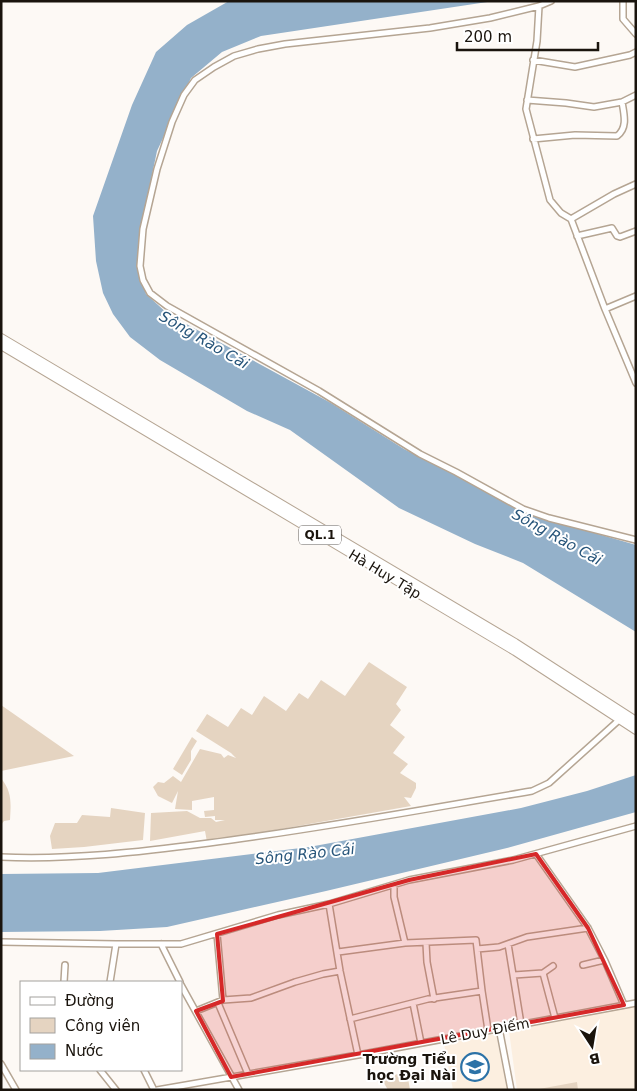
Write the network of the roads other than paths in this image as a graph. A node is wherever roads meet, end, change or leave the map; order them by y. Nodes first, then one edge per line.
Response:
1 (551, 1) edge
2 (623, 1) edge
3 (538, 6) junction
4 (636, 34) edge
5 (636, 52) edge
6 (534, 60) junction
7 (636, 95) edge
8 (527, 100) junction
9 (622, 102) junction
10 (533, 139) junction
11 (636, 184) edge
12 (571, 219) junction
13 (636, 231) edge
14 (577, 236) junction
15 (636, 296) edge
16 (605, 309) junction
17 (1, 338) edge
18 (1, 345) edge
19 (636, 364) edge
20 (629, 367) junction
21 (636, 383) edge
22 (635, 538) edge
23 (620, 720) junction
24 (636, 721) edge
25 (636, 730) edge
26 (636, 826) edge
27 (536, 854) junction
28 (1, 857) edge
29 (394, 885) junction
30 (329, 904) junction
31 (588, 928) junction
32 (217, 934) junction
33 (1, 942) edge
34 (405, 943) junction
35 (426, 943) junction
36 (116, 944) junction
37 (162, 944) junction
38 (508, 944) junction
39 (477, 949) junction
40 (338, 952) junction
41 (604, 960) junction
42 (65, 965) dead end
43 (583, 965) dead end
44 (553, 966) dead end
45 (340, 971) junction
46 (543, 973) junction
47 (514, 975) junction
48 (64, 981) edge
49 (110, 981) edge
50 (180, 981) edge
51 (182, 986) edge
52 (482, 991) junction
53 (434, 999) junction
54 (221, 1002) junction
55 (413, 1003) junction
56 (636, 1003) edge
57 (624, 1005) junction
58 (196, 1011) junction
59 (555, 1018) junction
60 (350, 1019) junction
61 (522, 1024) junction
62 (499, 1028) junction
63 (488, 1030) junction
64 (421, 1043) junction
65 (358, 1055) junction
66 (1, 1064) edge
67 (101, 1071) edge
68 (145, 1071) edge
69 (248, 1074) junction
70 (231, 1077) junction
71 (198, 1083) junction
72 (16, 1090) edge
73 (116, 1090) edge
74 (156, 1090) edge
75 (200, 1090) edge
76 (239, 1090) edge
77 (511, 1090) edge

1 - 3 street
2 - 4 street
3 - 6 street
3 - 22 street
5 - 6 street
6 - 8 street
7 - 9 street
8 - 9 street
8 - 10 street
9 - 10 street
10 - 12 street
11 - 12 street
12 - 14 street
13 - 14 street
14 - 16 street
15 - 16 street
16 - 20 street
17 - 24 main road, Hà Huy Tập / QL.1
18 - 23 main road, Hà Huy Tập / QL.1
19 - 20 street
20 - 21 street
23 - 25 main road, Hà Huy Tập / QL.1
23 - 28 street
26 - 27 street
27 - 29 street
27 - 31 street
29 - 30 street
29 - 34 street
30 - 32 street
30 - 40 street
31 - 38 street
31 - 41 street
32 - 37 street
32 - 54 street
33 - 36 street
34 - 35 street
34 - 40 street
35 - 39 street
35 - 53 street
36 - 37 street
36 - 49 street
37 - 50 street
38 - 39 street
38 - 47 street
39 - 52 street
40 - 45 street
41 - 43 street
41 - 57 street
42 - 48 street
44 - 46 street
45 - 54 street
45 - 60 street
46 - 47 street
46 - 59 street
47 - 61 street
51 - 58 street
52 - 53 street
52 - 63 street
53 - 55 street
54 - 58 street
54 - 69 street
55 - 60 street
55 - 64 street
56 - 57 street, Lê Duy Điếm
57 - 59 street, Lê Duy Điếm
58 - 70 street
59 - 61 street, Lê Duy Điếm
60 - 65 street
61 - 62 street, Lê Duy Điếm
62 - 63 street, Lê Duy Điếm
62 - 77 street
63 - 64 street, Lê Duy Điếm
64 - 65 street, Lê Duy Điếm
65 - 69 street, Lê Duy Điếm
66 - 72 street
67 - 73 street
68 - 74 street
69 - 70 street, Lê Duy Điếm
70 - 71 street, Lê Duy Điếm
70 - 76 street
71 - 74 street, Lê Duy Điếm
71 - 75 street

